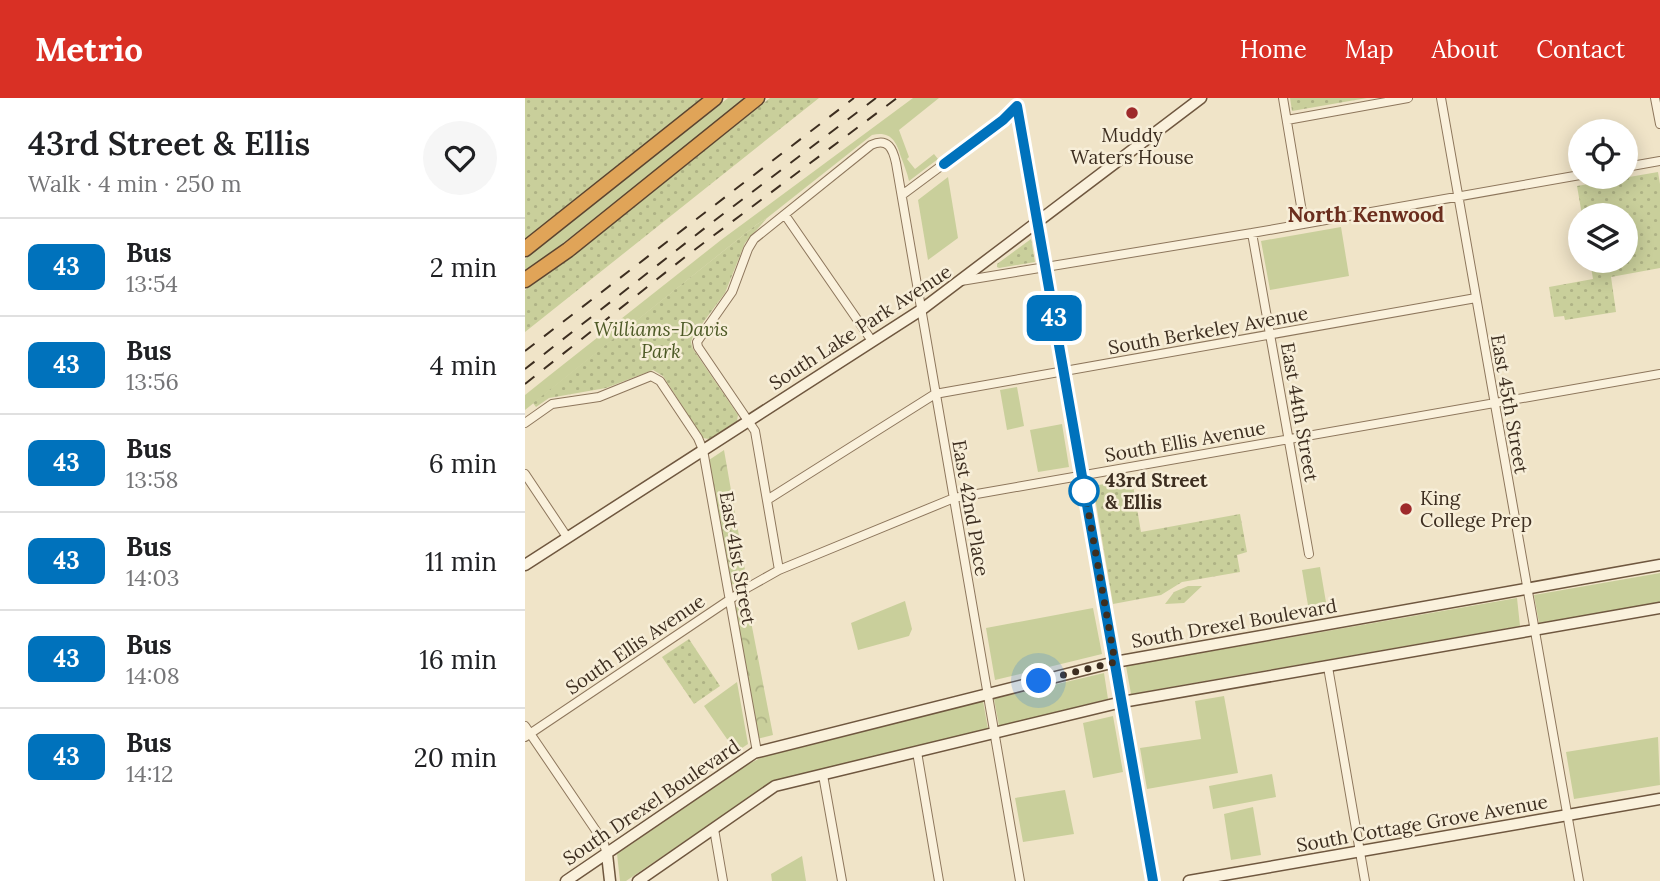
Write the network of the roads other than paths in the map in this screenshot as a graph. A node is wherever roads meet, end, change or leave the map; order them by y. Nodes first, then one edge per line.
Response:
1 (715, 98) edge
2 (757, 98) edge
3 (1201, 98) edge
4 (1283, 98) edge
5 (1408, 98) edge
6 (1441, 98) edge
7 (1655, 98) edge
8 (1287, 120) junction
9 (1660, 124) edge
10 (1660, 162) edge
11 (1638, 165) edge
12 (1568, 177) edge
13 (902, 195) junction
14 (1458, 196) junction
15 (785, 215) junction
16 (1037, 223) junction
17 (1304, 224) junction
18 (1252, 233) junction
19 (525, 248) edge
20 (1045, 269) junction
21 (525, 281) edge
22 (961, 281) junction
23 (1476, 298) junction
24 (921, 310) junction
25 (1270, 336) junction
26 (872, 341) junction
27 (1063, 372) junction
28 (1660, 374) edge
29 (935, 394) junction
30 (1494, 403) junction
31 (748, 422) junction
32 (525, 423) edge
33 (1288, 439) junction
34 (702, 450) junction
35 (525, 474) edge
36 (1082, 475) junction
37 (954, 498) junction
38 (767, 500) junction
39 (567, 537) junction
40 (1309, 554) dead end
41 (525, 565) edge
42 (1660, 565) edge
43 (779, 570) junction
44 (1526, 589) junction
45 (729, 600) junction
46 (1660, 608) edge
47 (1533, 630) junction
48 (1115, 662) junction
49 (1328, 667) junction
50 (988, 693) junction
51 (1122, 702) junction
52 (527, 732) edge
53 (995, 734) junction
54 (757, 752) junction
55 (917, 752) junction
56 (823, 775) junction
57 (1660, 799) edge
58 (1567, 816) junction
59 (714, 829) junction
60 (1360, 852) junction
61 (607, 854) junction
62 (566, 881) edge
63 (610, 881) edge
64 (638, 881) edge
65 (723, 881) edge
66 (842, 881) edge
67 (939, 881) edge
68 (1020, 881) edge
69 (1153, 881) edge
70 (1189, 881) edge
71 (1365, 881) edge
72 (1579, 881) edge

1 - 19 highway
2 - 21 highway
3 - 16 street, South Lake Park Avenue
4 - 8 street
5 - 8 street
6 - 14 street, East 45th Street
7 - 9 street
8 - 17 street
10 - 11 street
12 - 14 street
13 - 15 street, East 42nd Place
13 - 16 street
13 - 24 street, East 42nd Place
14 - 17 street
14 - 23 street, East 45th Street
15 - 26 street
15 - 31 street
16 - 20 street
16 - 22 street, South Lake Park Avenue
17 - 18 street
18 - 20 street
18 - 25 street, East 44th Street
20 - 22 street
20 - 27 street
22 - 24 street, South Lake Park Avenue
23 - 25 street, South Berkeley Avenue
23 - 30 street, East 45th Street
24 - 26 street, South Lake Park Avenue
24 - 29 street, East 42nd Place
25 - 27 street, South Berkeley Avenue
25 - 33 street, East 44th Street
26 - 31 street, South Lake Park Avenue
27 - 29 street, South Berkeley Avenue
27 - 36 street
28 - 30 street, South Ellis Avenue
29 - 37 street, East 42nd Place
29 - 38 street, South Berkeley Avenue
30 - 33 street, South Ellis Avenue
30 - 44 street, East 45th Street
31 - 34 street, South Lake Park Avenue
31 - 38 street
32 - 34 street, East 41st Street
33 - 36 street, South Ellis Avenue
33 - 40 street, East 44th Street
34 - 39 street, South Lake Park Avenue
34 - 45 street, East 41st Street
35 - 39 street
36 - 37 street, South Ellis Avenue
36 - 48 street
37 - 43 street, South Ellis Avenue
37 - 50 street, East 42nd Place
38 - 43 street
39 - 41 street, South Lake Park Avenue
42 - 44 street, South Drexel Boulevard
43 - 45 street, South Ellis Avenue
44 - 47 street, East 45th Street
44 - 48 street, South Drexel Boulevard
45 - 52 street, South Ellis Avenue
45 - 54 street, East 41st Street
46 - 47 street
47 - 49 street
47 - 58 street, East 45th Street
48 - 50 street, South Drexel Boulevard
48 - 51 street
49 - 51 street
49 - 60 street
50 - 53 street, East 42nd Place
50 - 54 street, South Drexel Boulevard
51 - 53 street
51 - 69 street
52 - 61 street
53 - 55 street
53 - 68 street, East 42nd Place
54 - 61 street, South Drexel Boulevard
55 - 56 street
55 - 67 street
56 - 59 street
56 - 66 street
57 - 58 street, South Cottage Grove Avenue
58 - 60 street, South Cottage Grove Avenue
58 - 72 street, East 45th Street
59 - 64 street
59 - 65 street
60 - 70 street, South Cottage Grove Avenue
60 - 71 street
61 - 62 street, South Drexel Boulevard
61 - 63 street

